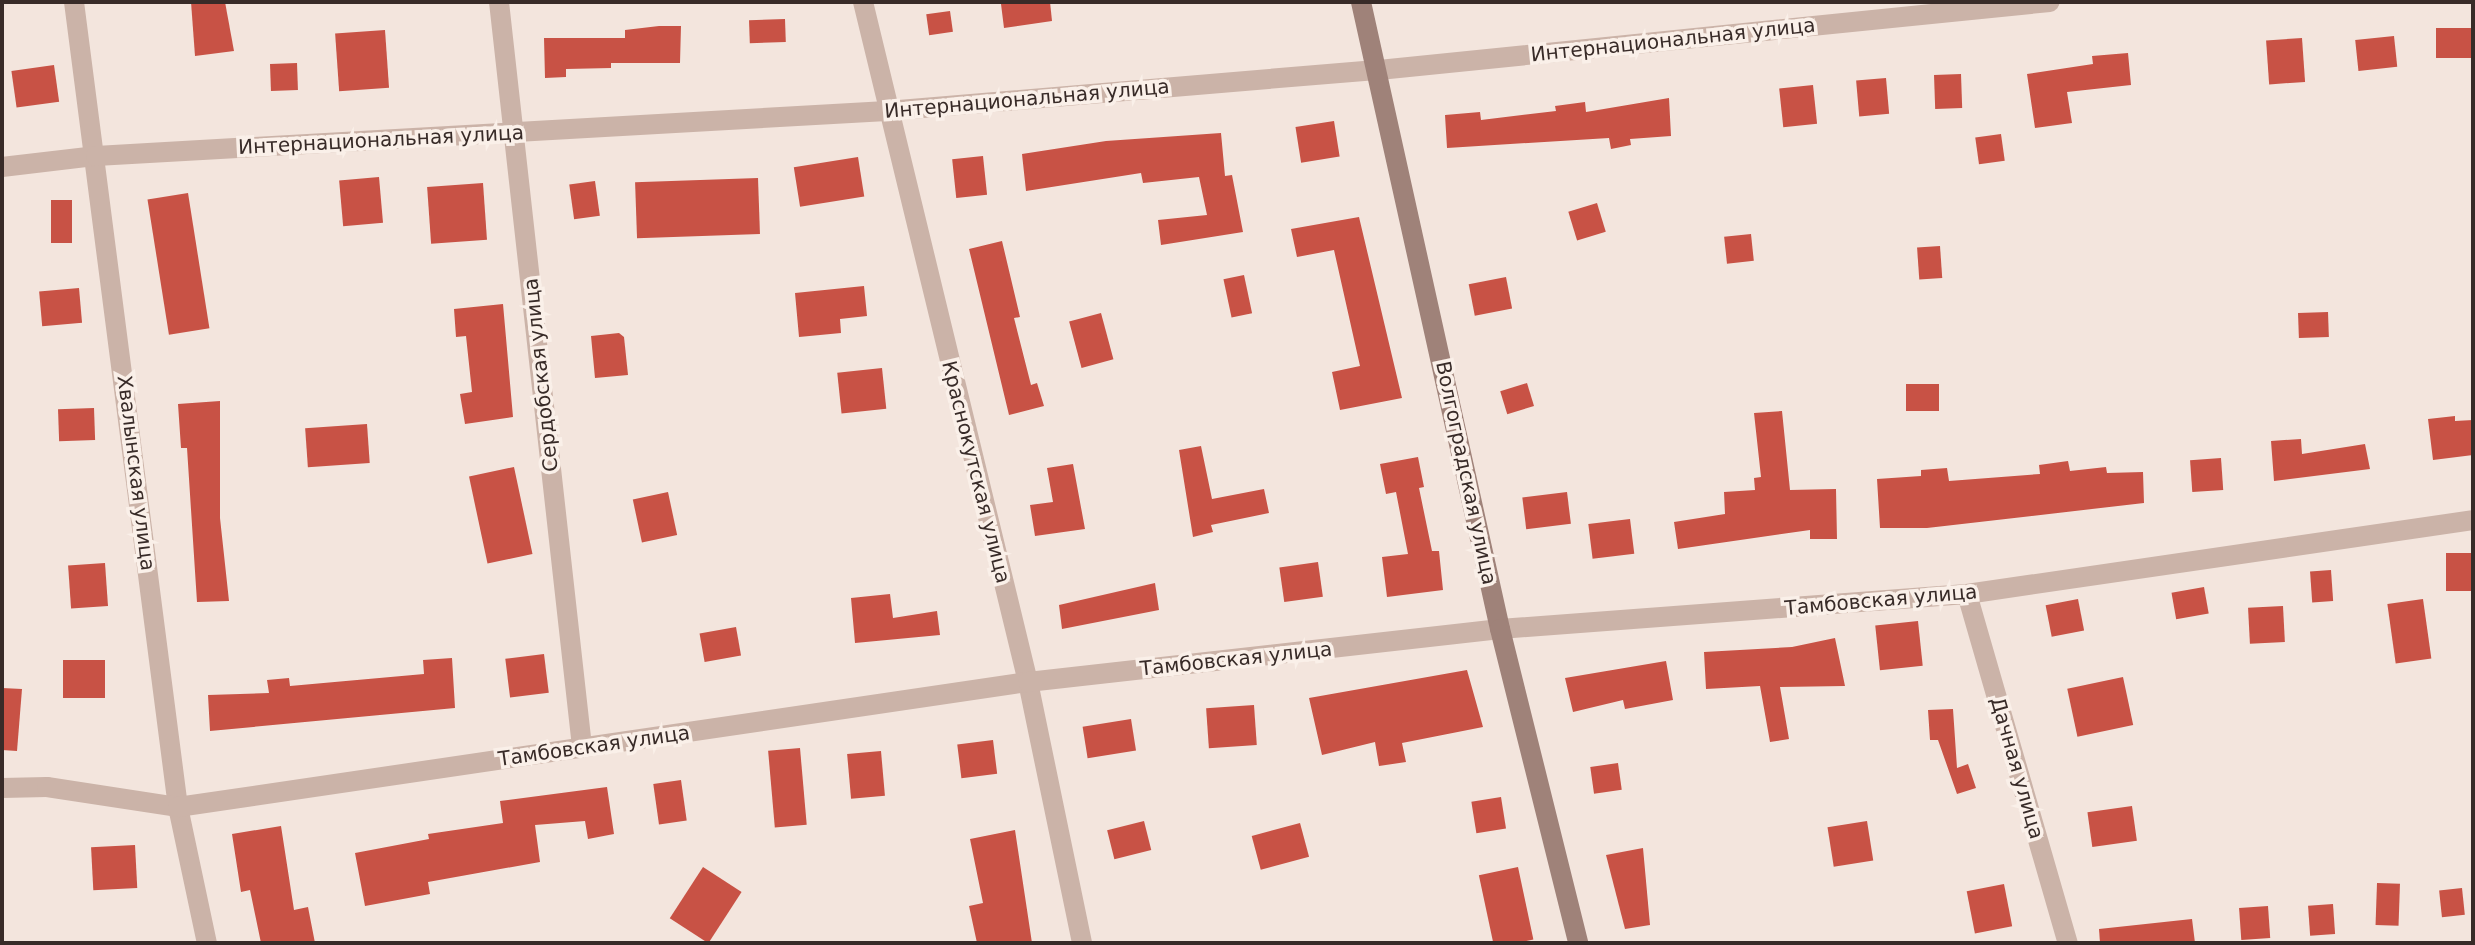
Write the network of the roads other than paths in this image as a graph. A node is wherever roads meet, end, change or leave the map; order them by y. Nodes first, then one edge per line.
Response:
1 (74, 2) edge
2 (499, 2) edge
3 (863, 2) edge
4 (1361, 2) edge
5 (2050, 2) edge
6 (1379, 70) junction
7 (887, 111) junction
8 (515, 133) junction
9 (96, 156) junction
10 (2, 167) edge
11 (2473, 520) edge
12 (1967, 594) junction
13 (1500, 629) junction
14 (1028, 682) junction
15 (582, 747) junction
16 (2, 788) edge
17 (178, 807) junction
18 (207, 943) edge
19 (1082, 943) edge
20 (1578, 943) edge
21 (2068, 943) edge

1 - 9 street, Хвалынская улица
2 - 8 street, Сердобская улица
3 - 7 street, Краснокутская улица
4 - 6 street, Волгоградская улица
5 - 6 street, Интернациональная улица
6 - 7 street, Интернациональная улица
6 - 13 street, Волгоградская улица
7 - 8 street, Интернациональная улица
7 - 14 street, Краснокутская улица
8 - 9 street, Интернациональная улица
8 - 15 street, Сердобская улица
9 - 10 street, Интернациональная улица
9 - 17 street, Хвалынская улица
11 - 12 street, Тамбовская улица
12 - 13 street, Тамбовская улица
12 - 21 street, Дачная улица
13 - 14 street, Тамбовская улица
13 - 20 street, Волгоградская улица
14 - 15 street, Тамбовская улица
14 - 19 street, Краснокутская улица
15 - 17 street, Тамбовская улица
16 - 17 street, Тамбовская улица
17 - 18 street, Хвалынская улица

